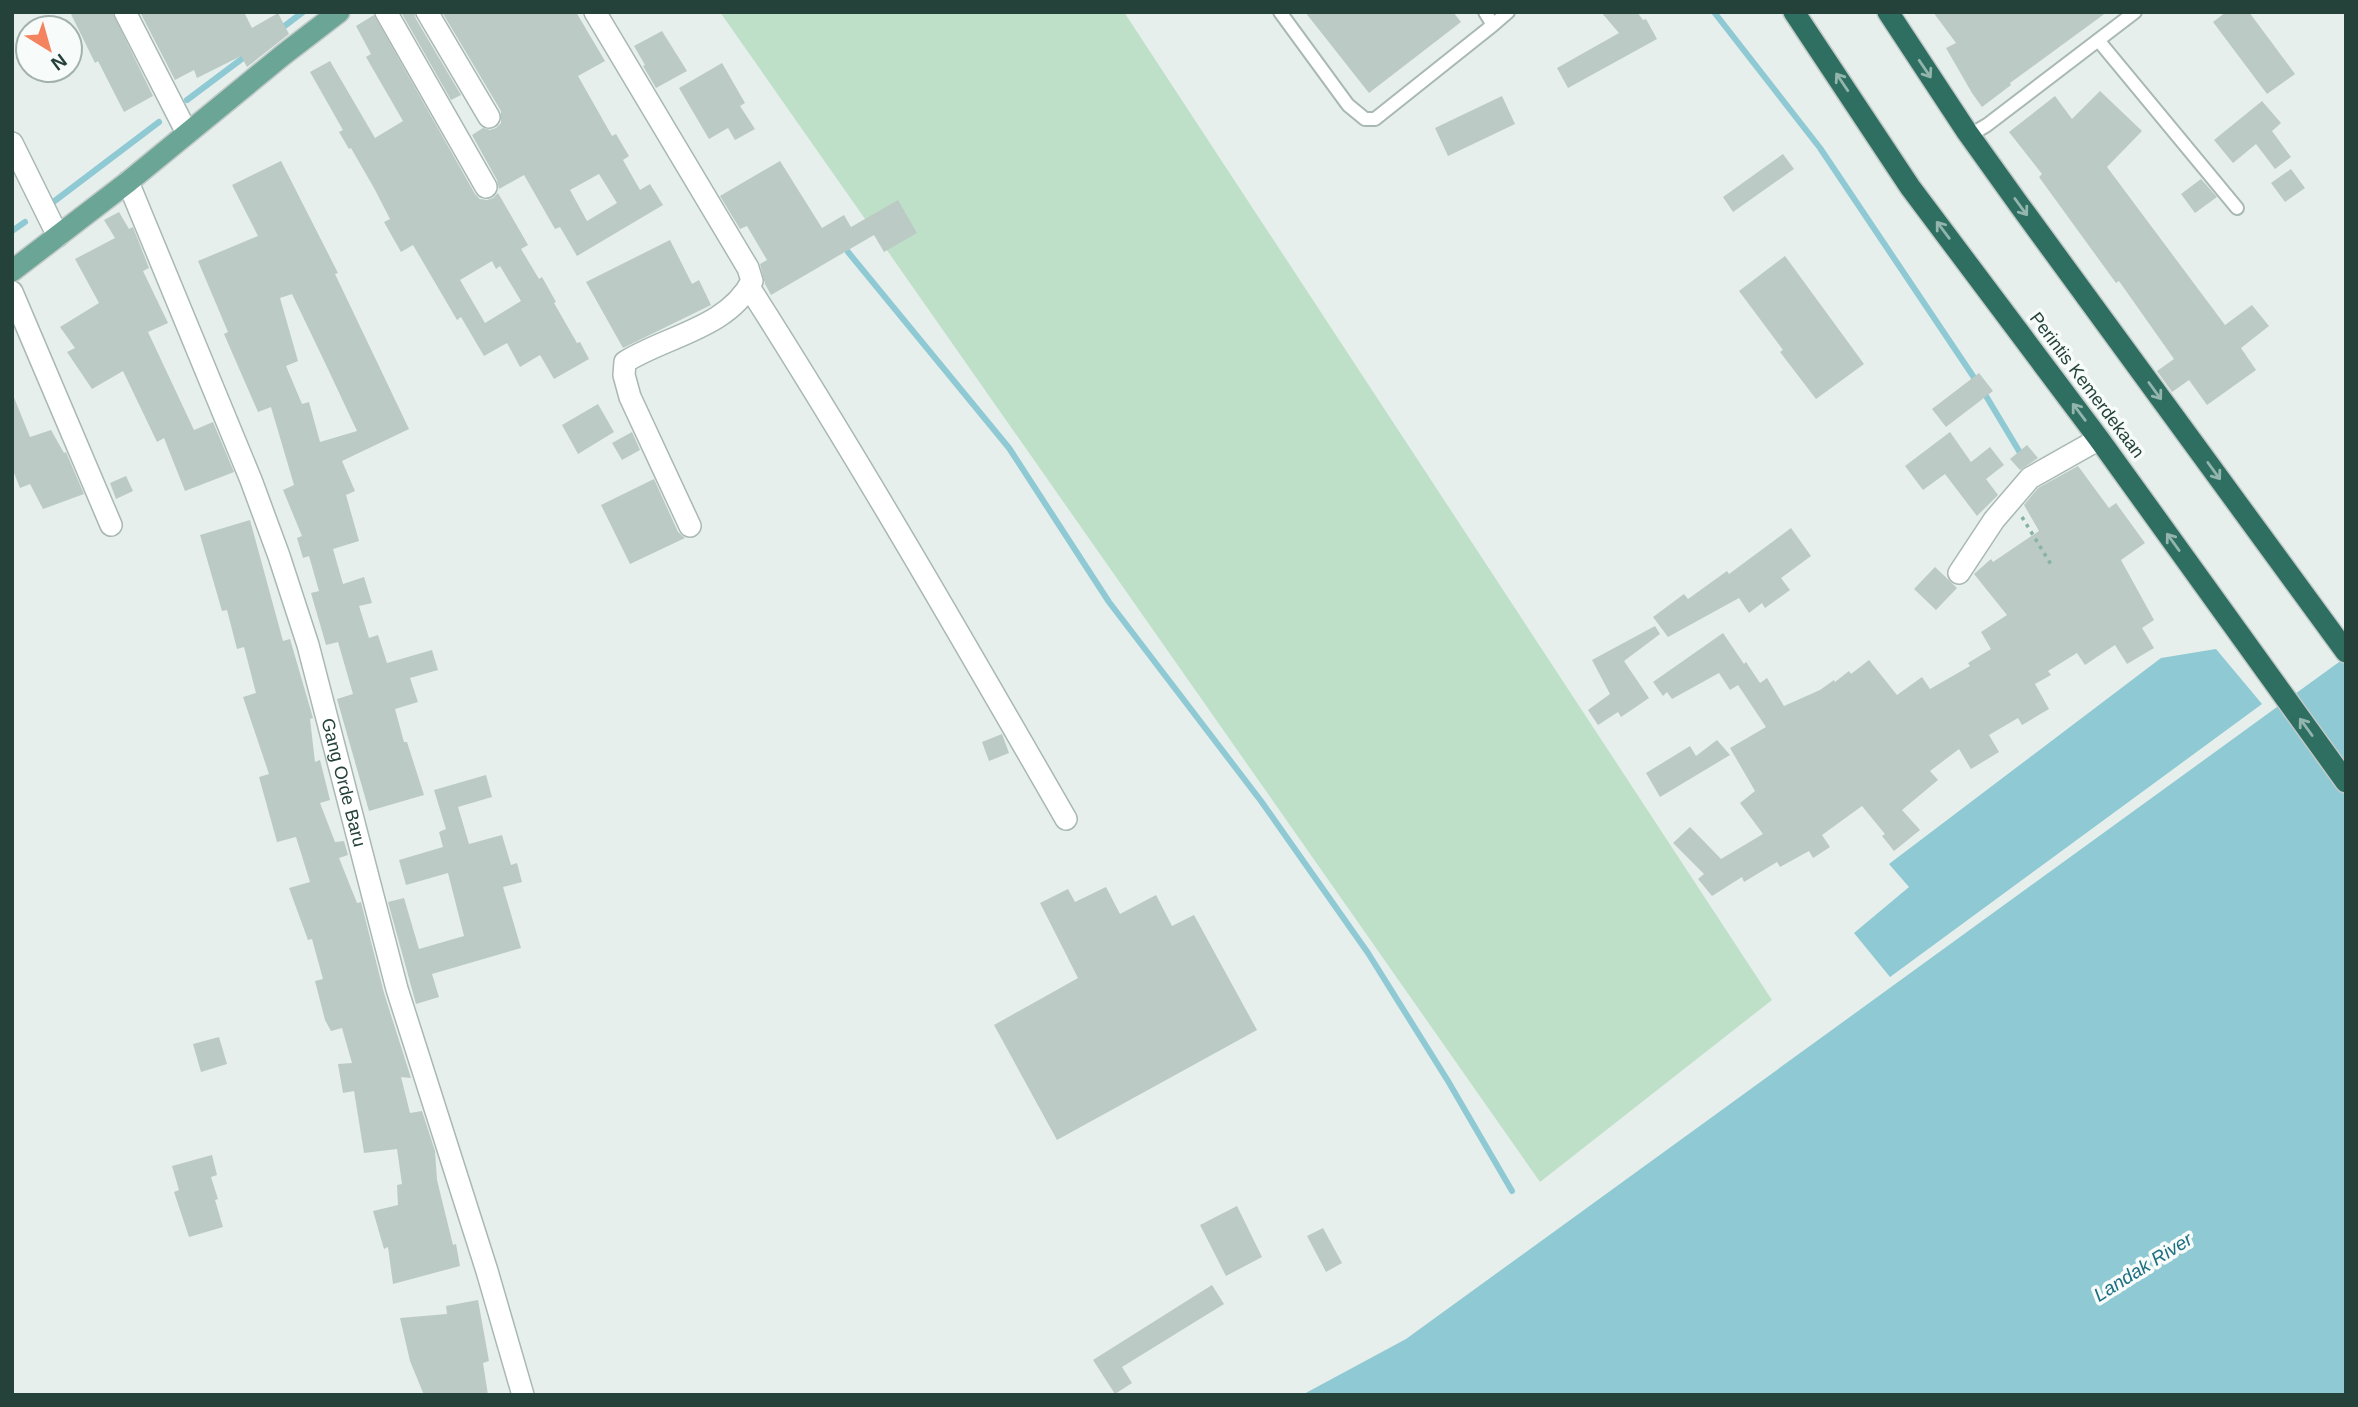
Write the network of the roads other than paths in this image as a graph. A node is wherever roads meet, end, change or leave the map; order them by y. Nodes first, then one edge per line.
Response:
1 (125, 12) edge
2 (339, 12) edge
3 (386, 12) edge
4 (427, 12) edge
5 (595, 12) edge
6 (1280, 12) edge
7 (1485, 12) edge
8 (1508, 12) edge
9 (1794, 12) edge
10 (1888, 12) edge
11 (2135, 12) edge
12 (1493, 25) junction
13 (2098, 40) junction
14 (489, 117) dead end
15 (187, 133) junction
16 (1970, 135) junction
17 (12, 143) edge
18 (128, 182) junction
19 (486, 187) dead end
20 (2237, 208) dead end
21 (58, 236) junction
22 (12, 271) edge
23 (749, 287) junction
24 (12, 292) edge
25 (2099, 439) junction
26 (111, 525) dead end
27 (690, 526) dead end
28 (1959, 573) dead end
29 (2346, 652) edge
30 (2346, 782) edge
31 (1066, 819) dead end
32 (523, 1395) edge

1 - 15 street
2 - 15 main road
3 - 19 street
4 - 14 street
5 - 23 street
6 - 12 lane
7 - 12 lane
8 - 12 lane
25 -> 9 highway, Perintis Kemerdekaan
10 -> 16 highway
11 - 13 lane
13 - 16 lane
13 - 20 lane
15 - 18 main road
16 -> 29 highway
17 - 21 street
18 - 21 main road
18 - 32 street, Gang Orde Baru
21 - 22 main road
23 - 27 street
23 - 31 street
24 - 26 street
25 - 28 street
30 -> 25 highway, Perintis Kemerdekaan

